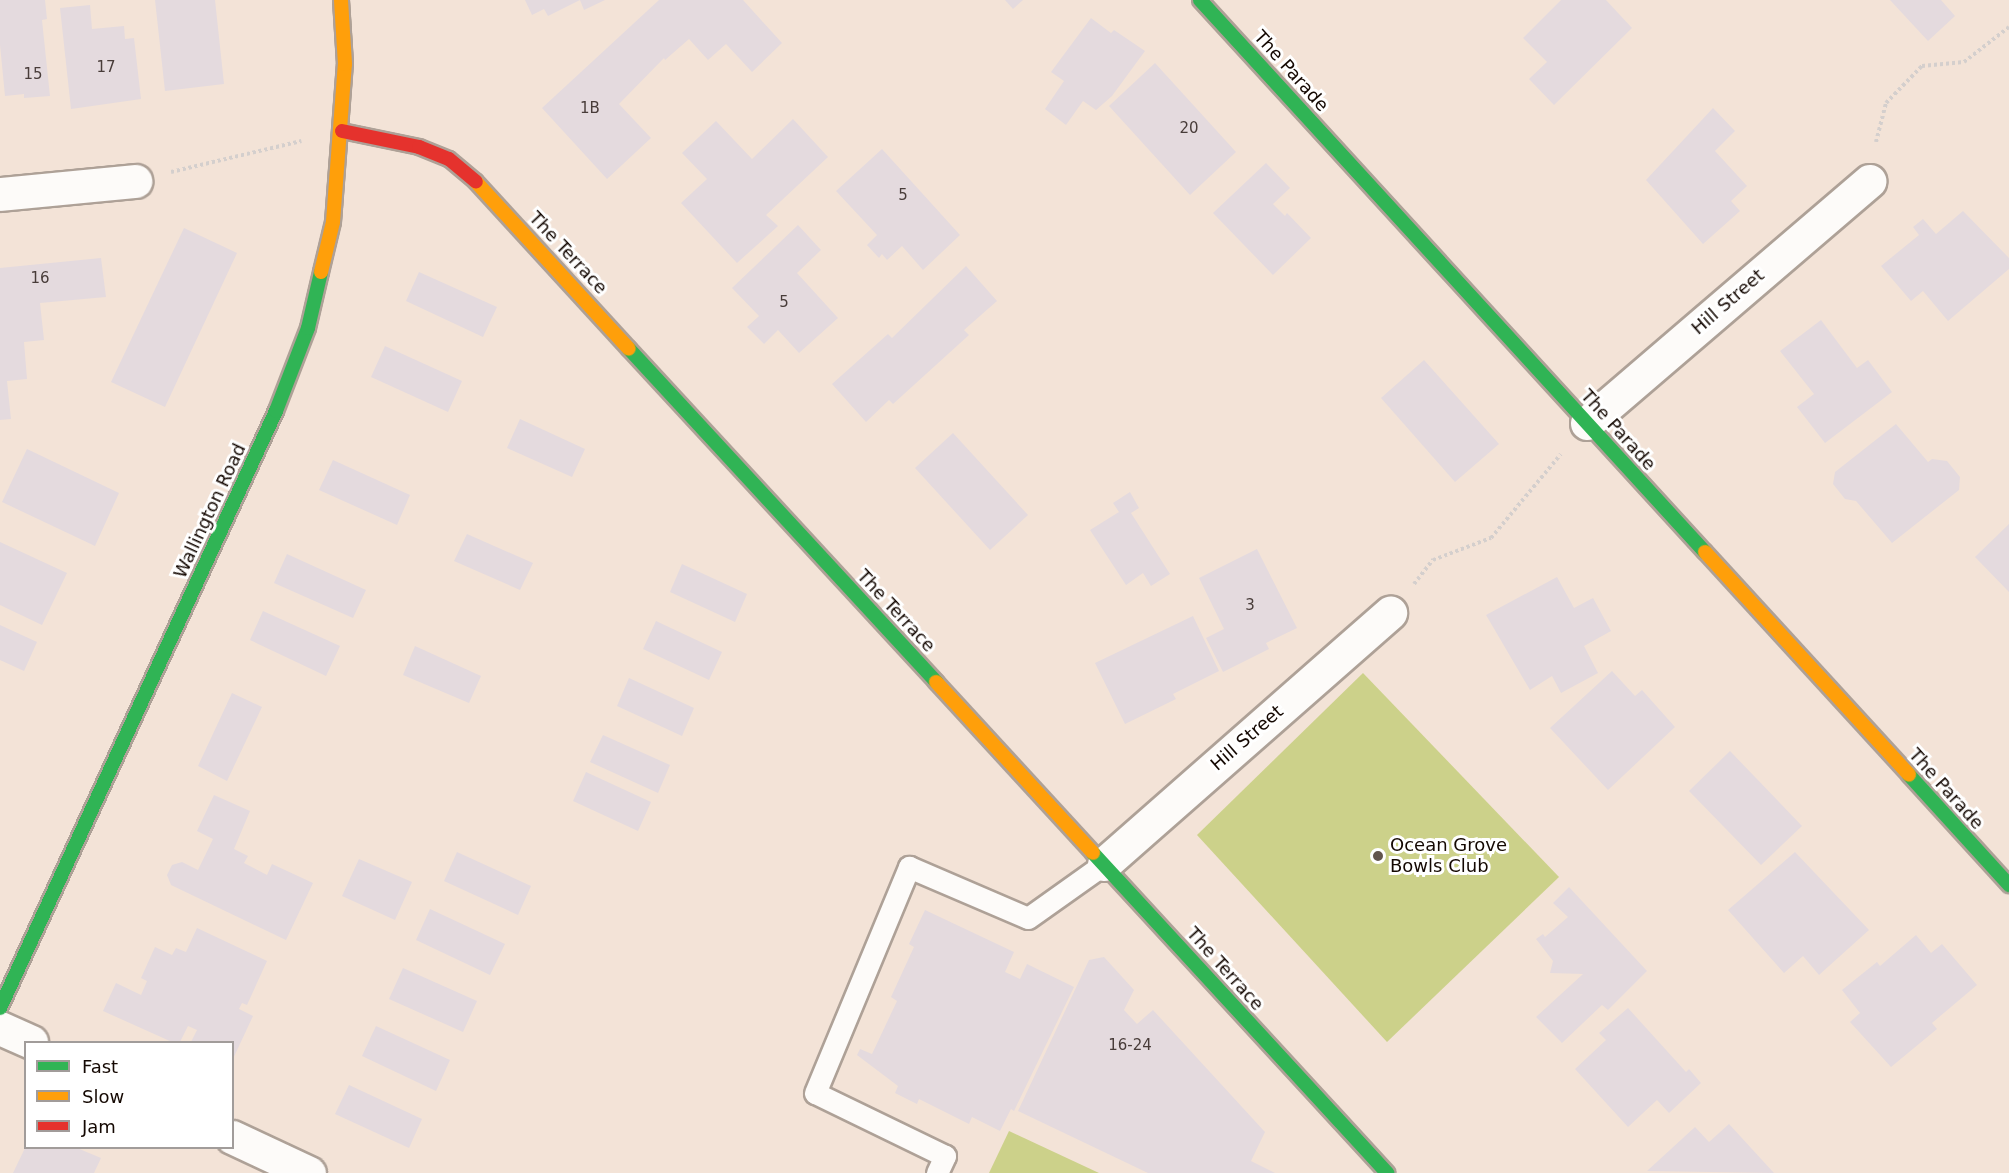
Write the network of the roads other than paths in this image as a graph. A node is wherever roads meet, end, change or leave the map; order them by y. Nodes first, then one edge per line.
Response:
1 (341, 0) edge
2 (1200, 0) edge
3 (342, 131) junction
4 (135, 181) road end
5 (1869, 181) road end
6 (0, 194) edge
7 (1587, 423) junction
8 (1390, 613) road end
9 (1104, 864) junction
10 (2009, 885) edge
11 (0, 1008) edge
12 (0, 1028) edge
13 (29, 1041) edge
14 (234, 1138) edge
15 (309, 1173) edge
16 (937, 1173) edge
17 (1387, 1173) edge

1 - 3 street, Wallington Road
2 - 7 street, The Parade
3 - 9 street, The Terrace
3 - 11 street, Wallington Road
4 - 6 street
5 - 7 street, Hill Street
7 - 10 street, The Parade
8 - 9 street, Hill Street
9 - 16 lane
9 - 17 street, The Terrace
12 - 13 street
14 - 15 street

